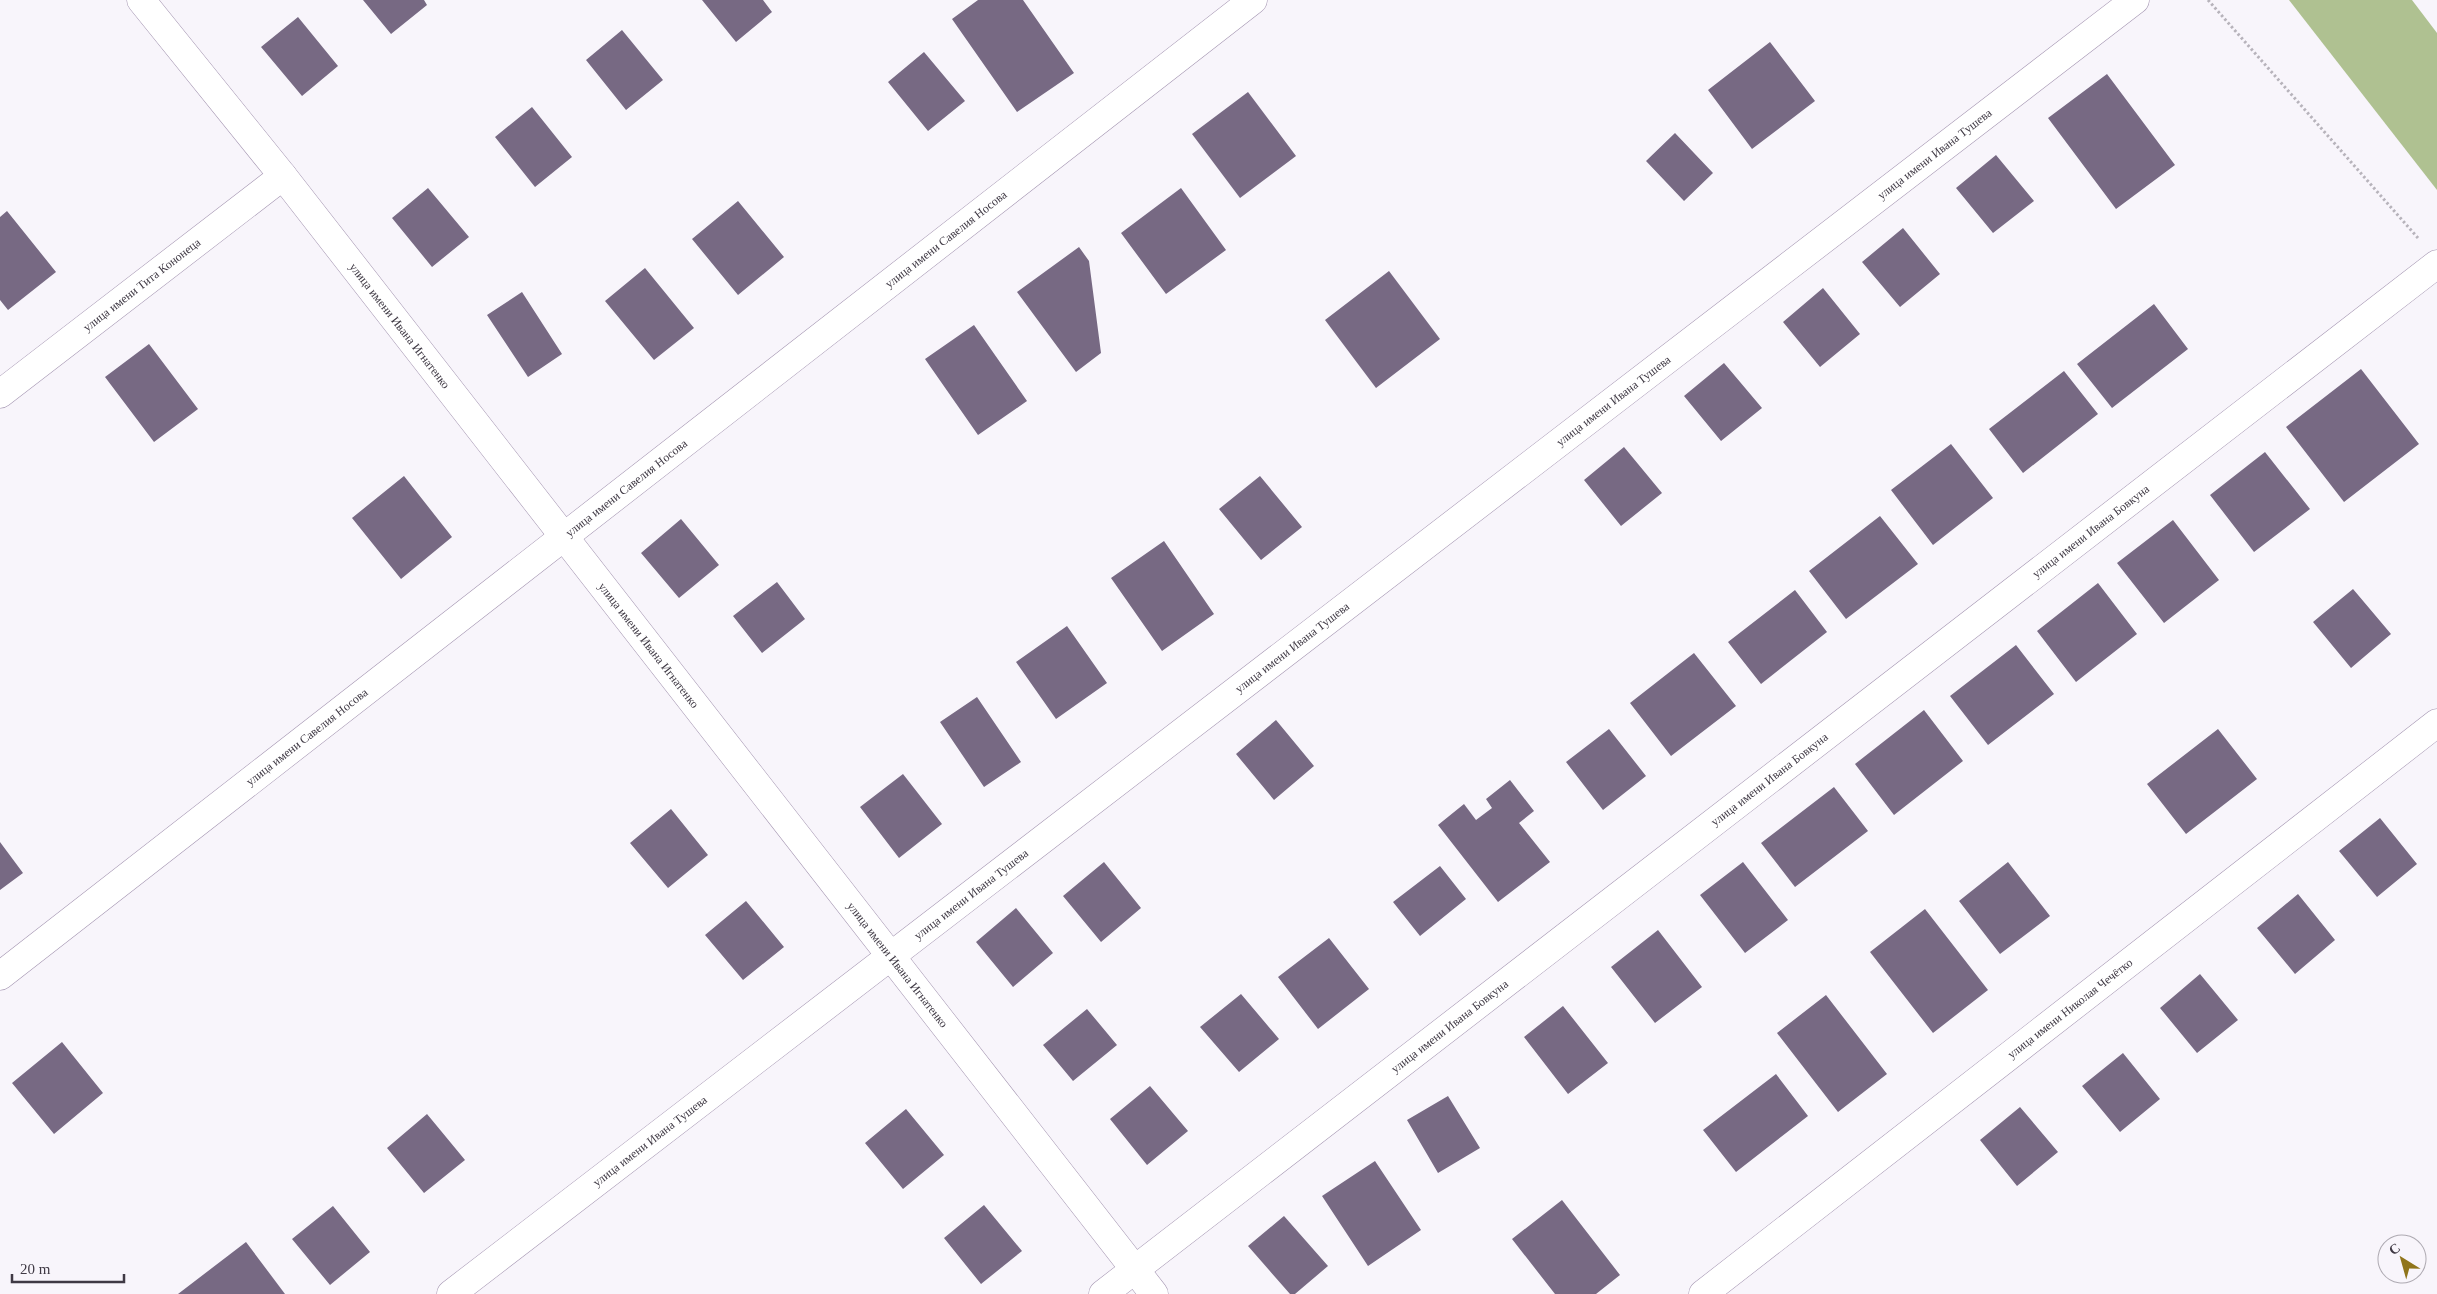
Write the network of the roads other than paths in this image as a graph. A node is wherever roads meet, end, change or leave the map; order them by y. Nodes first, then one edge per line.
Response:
1 (141, 0) edge
2 (1253, 0) edge
3 (2134, 0) edge
4 (282, 176) junction
5 (2430, 254) edge
6 (0, 394) edge
7 (565, 536) junction
8 (2437, 724) edge
9 (890, 956) junction
10 (0, 976) edge
11 (1135, 1270) junction
12 (451, 1294) edge
13 (1104, 1294) edge
14 (1154, 1294) edge
15 (1703, 1294) edge

1 - 4 street, улица имени Ивана Игнатенко
2 - 7 street, улица имени Савелия Носова
3 - 9 street, улица имени Ивана Тушева
4 - 6 street, улица имени Тита Кононеца
4 - 7 street, улица имени Ивана Игнатенко
5 - 11 street, улица имени Ивана Бовкуна
7 - 9 street, улица имени Ивана Игнатенко
7 - 10 street, улица имени Савелия Носова
8 - 15 street, улица имени Николая Чечётко
9 - 11 street, улица имени Ивана Игнатенко
9 - 12 street, улица имени Ивана Тушева
11 - 13 street, улица имени Ивана Бовкуна
11 - 14 street, улица имени Ивана Игнатенко

